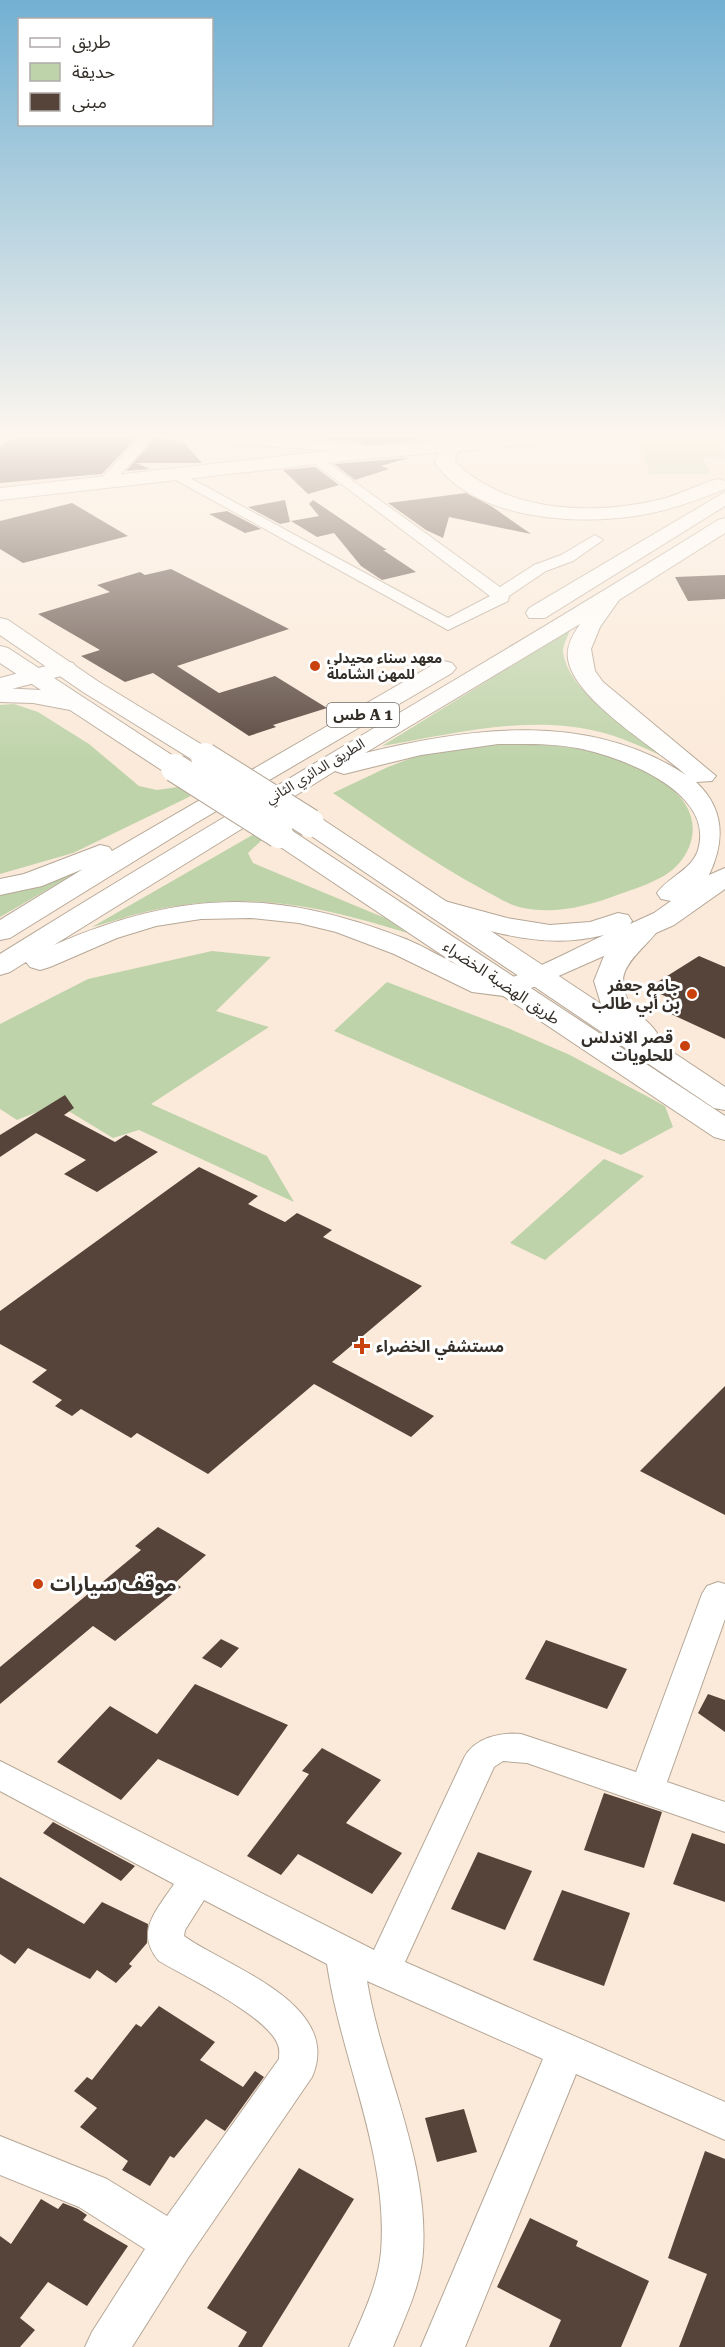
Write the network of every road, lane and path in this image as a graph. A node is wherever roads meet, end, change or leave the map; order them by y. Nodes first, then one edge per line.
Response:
1 (305, 547) edge
2 (434, 547) edge
3 (585, 547) edge
4 (646, 547) edge
5 (689, 547) edge
6 (614, 594) junction
7 (499, 595) junction
8 (0, 625) edge
9 (514, 627) dead end
10 (0, 652) edge
11 (463, 657) dead end
12 (35, 669) edge
13 (0, 685) edge
14 (0, 695) edge
15 (78, 705) junction
16 (308, 776) junction
17 (725, 799) edge
18 (187, 817) junction
19 (725, 876) edge
20 (0, 887) edge
21 (437, 906) junction
22 (645, 929) junction
23 (0, 932) edge
24 (0, 966) edge
25 (0, 978) edge
26 (525, 982) junction
27 (718, 1097) edge
28 (725, 1130) edge
29 (718, 1594) dead end
30 (0, 1775) edge
31 (646, 1791) junction
32 (725, 1817) edge
33 (198, 1880) junction
34 (344, 1955) junction
35 (383, 1970) junction
36 (566, 2051) junction
37 (725, 2121) edge
38 (0, 2155) edge
39 (172, 2243) junction
40 (107, 2347) edge
41 (371, 2347) edge
42 (443, 2347) edge

1 - 7 street
2 - 7 street
3 - 7 street
4 - 9 main road
5 - 6 main road, الطريق الدائري الثاني
6 - 16 main road, الطريق الدائري الثاني / طس A 1
6 - 17 main road
8 - 12 main road
10 - 12 main road
11 - 18 main road, الطريق الدائري الثاني / طس A 1
12 - 13 main road
12 - 15 main road, طريق الهضبة الخضراء
12 - 21 main road, طريق الهضبة الخضراء, bridge
14 - 15 main road
15 - 26 main road, طريق الهضبة الخضراء, bridge
16 - 21 main road
16 - 24 main road, الطريق الدائري الثاني / طس A 1
18 - 20 main road
18 - 23 main road, الطريق الدائري الثاني / طس A 1
19 - 22 main road
21 - 26 main road, طريق الهضبة الخضراء
22 - 26 main road
22 - 27 main road
25 - 26 main road
26 - 27 main road, طريق الهضبة الخضراء
26 - 28 main road, طريق الهضبة الخضراء
29 - 31 street
30 - 33 street
31 - 32 street
31 - 35 street
33 - 34 street
33 - 39 street
34 - 35 street
34 - 41 street
35 - 36 street
36 - 37 street
36 - 42 street
38 - 39 street
39 - 40 street

